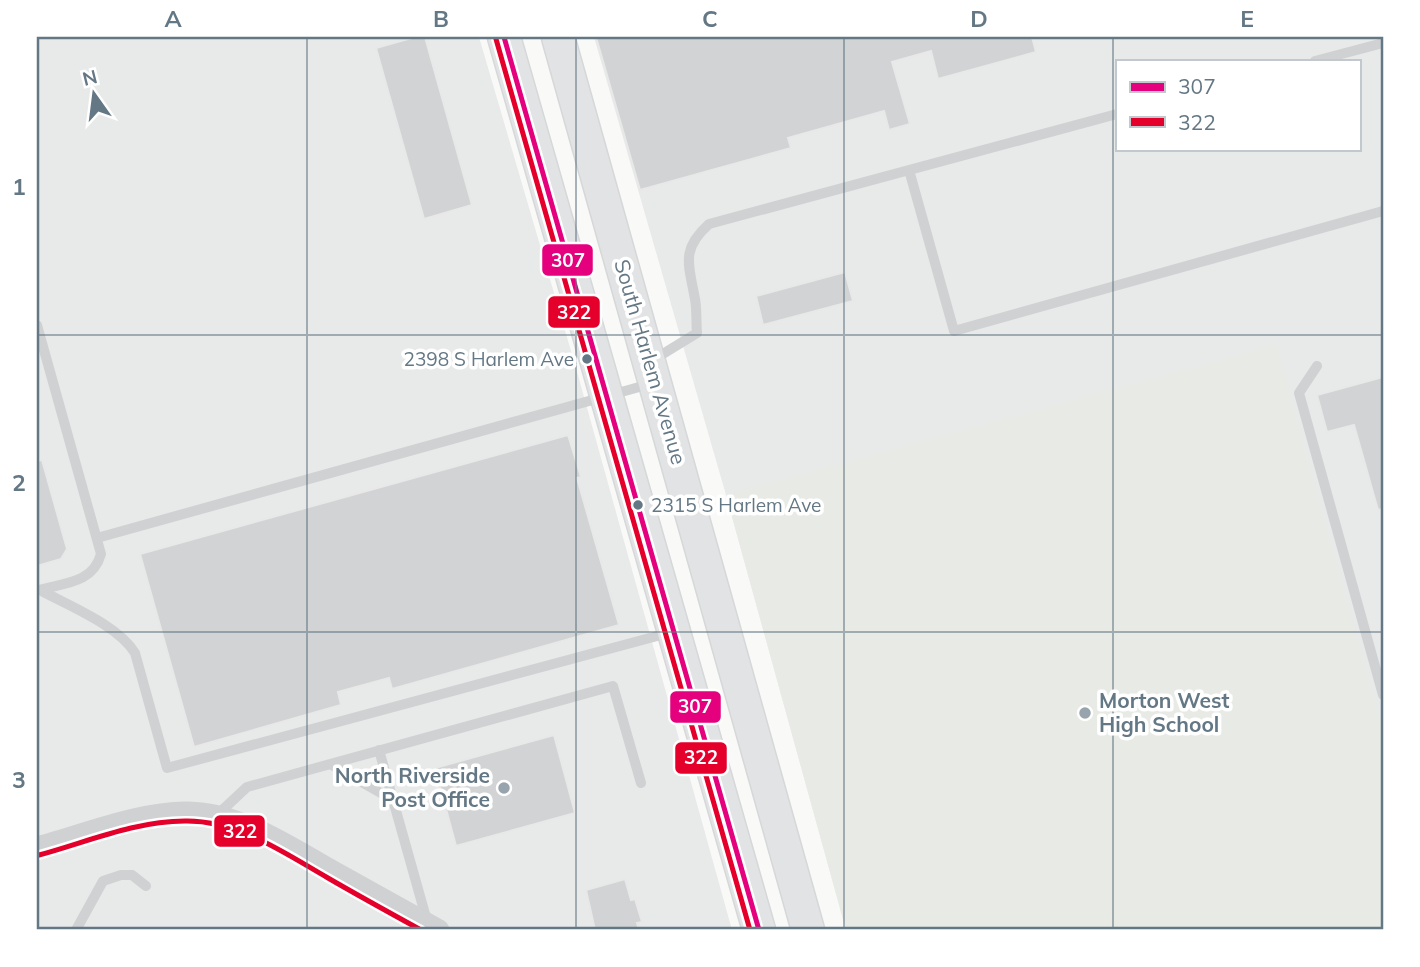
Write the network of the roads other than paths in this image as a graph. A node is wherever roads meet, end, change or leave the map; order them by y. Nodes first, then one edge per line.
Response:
1 (504, 37) edge
2 (558, 37) edge
3 (1383, 43) edge
4 (1319, 60) edge
5 (1116, 114) edge
6 (909, 170) junction
7 (1383, 211) edge
8 (37, 325) edge
9 (1317, 366) dead end
10 (653, 372) junction
11 (607, 396) junction
12 (97, 538) junction
13 (38, 591) edge
14 (675, 632) junction
15 (1383, 695) edge
16 (379, 750) junction
17 (330, 764) junction
18 (641, 783) dead end
19 (393, 800) junction
20 (216, 816) junction
21 (37, 847) edge
22 (146, 886) dead end
23 (433, 927) edge
24 (76, 930) edge
25 (759, 930) edge
26 (808, 930) edge

1 - 11 main road
2 - 10 main road, South Harlem Avenue
3 - 4 lane
5 - 6 lane
6 - 7 lane
6 - 10 lane
8 - 12 lane
9 - 15 lane
10 - 11 lane
10 - 26 main road, South Harlem Avenue
11 - 12 lane
11 - 14 main road
12 - 13 lane
13 - 14 lane
14 - 25 main road
16 - 17 lane
16 - 18 lane
16 - 19 lane
17 - 19 lane
17 - 20 lane
19 - 23 lane
20 - 21 street
20 - 23 street
22 - 24 lane

